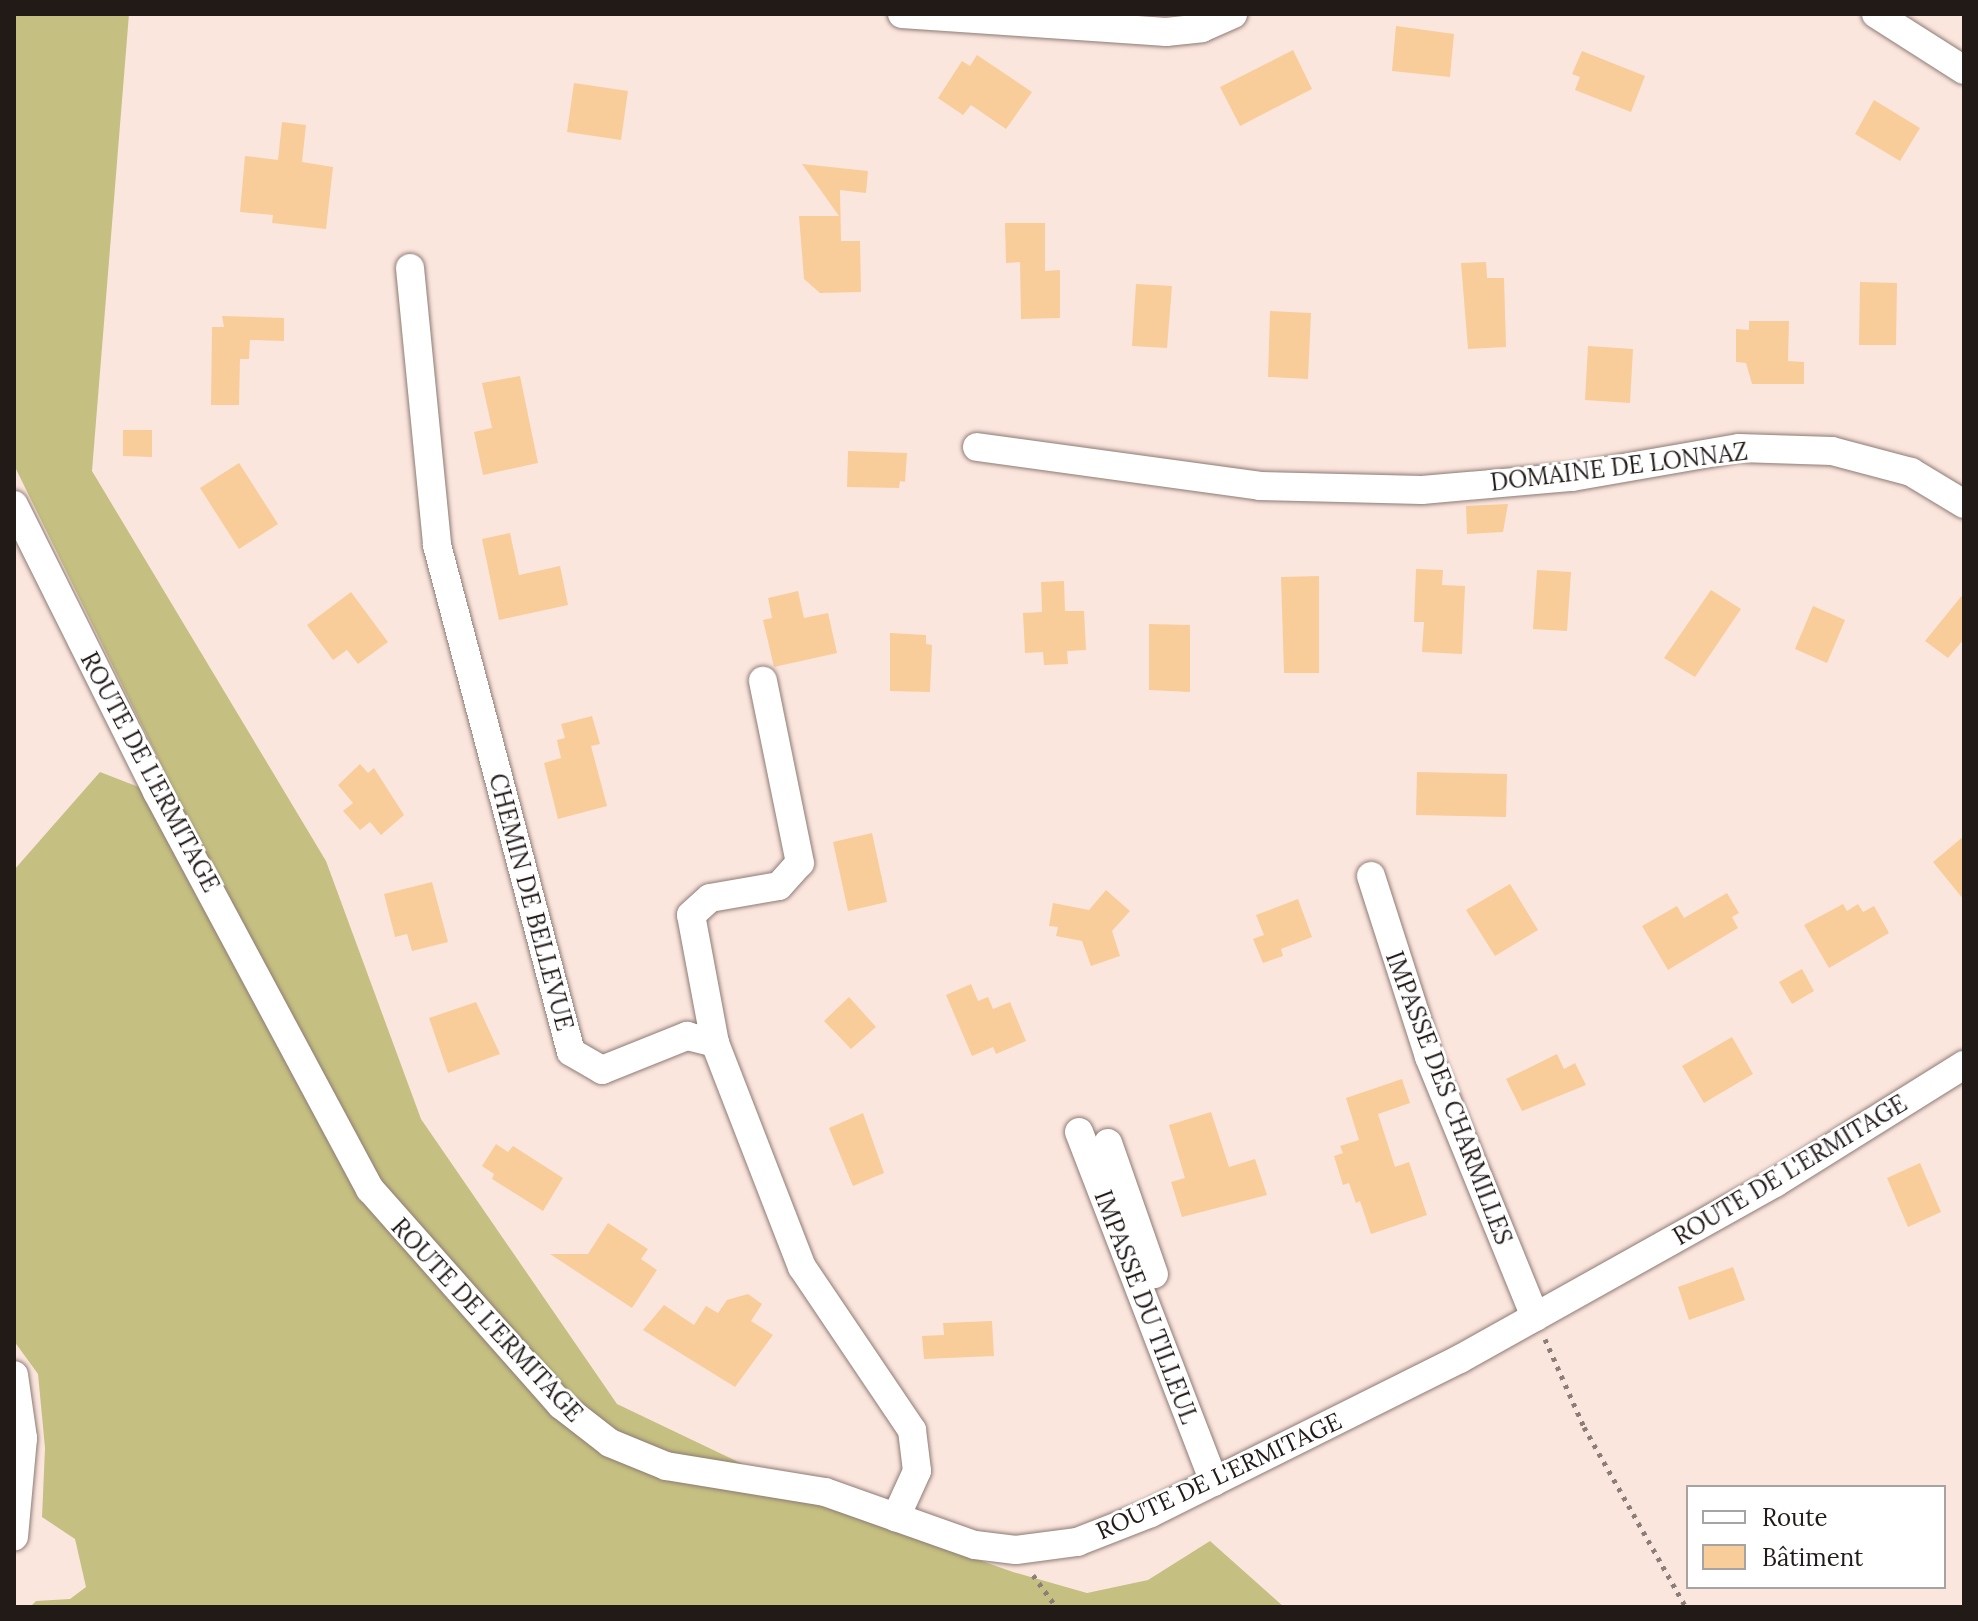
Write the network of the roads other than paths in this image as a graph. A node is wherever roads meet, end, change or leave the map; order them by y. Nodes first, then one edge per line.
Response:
1 (902, 14) edge
2 (1233, 14) edge
3 (1876, 14) edge
4 (1964, 70) edge
5 (410, 268) dead end
6 (977, 447) dead end
7 (1964, 504) edge
8 (14, 505) edge
9 (763, 681) dead end
10 (1371, 876) dead end
11 (715, 1043) junction
12 (1964, 1065) edge
13 (1079, 1132) dead end
14 (1108, 1143) dead end
15 (1535, 1317) junction
16 (14, 1375) edge
17 (1222, 1478) junction
18 (896, 1517) junction
19 (14, 1537) edge

1 - 2 street
3 - 4 street
5 - 11 street, CHEMIN DE BELLEVUE
6 - 7 street, DOMAINE DE LONNAZ
8 - 18 street, ROUTE DE L'ERMITAGE
9 - 11 street
10 - 15 street, IMPASSE DES CHARMILLES
11 - 18 street
12 - 15 street, ROUTE DE L'ERMITAGE
13 - 17 street, IMPASSE DU TILLEUL
14 - 17 street
15 - 17 street, ROUTE DE L'ERMITAGE
16 - 19 street
17 - 18 street, ROUTE DE L'ERMITAGE

